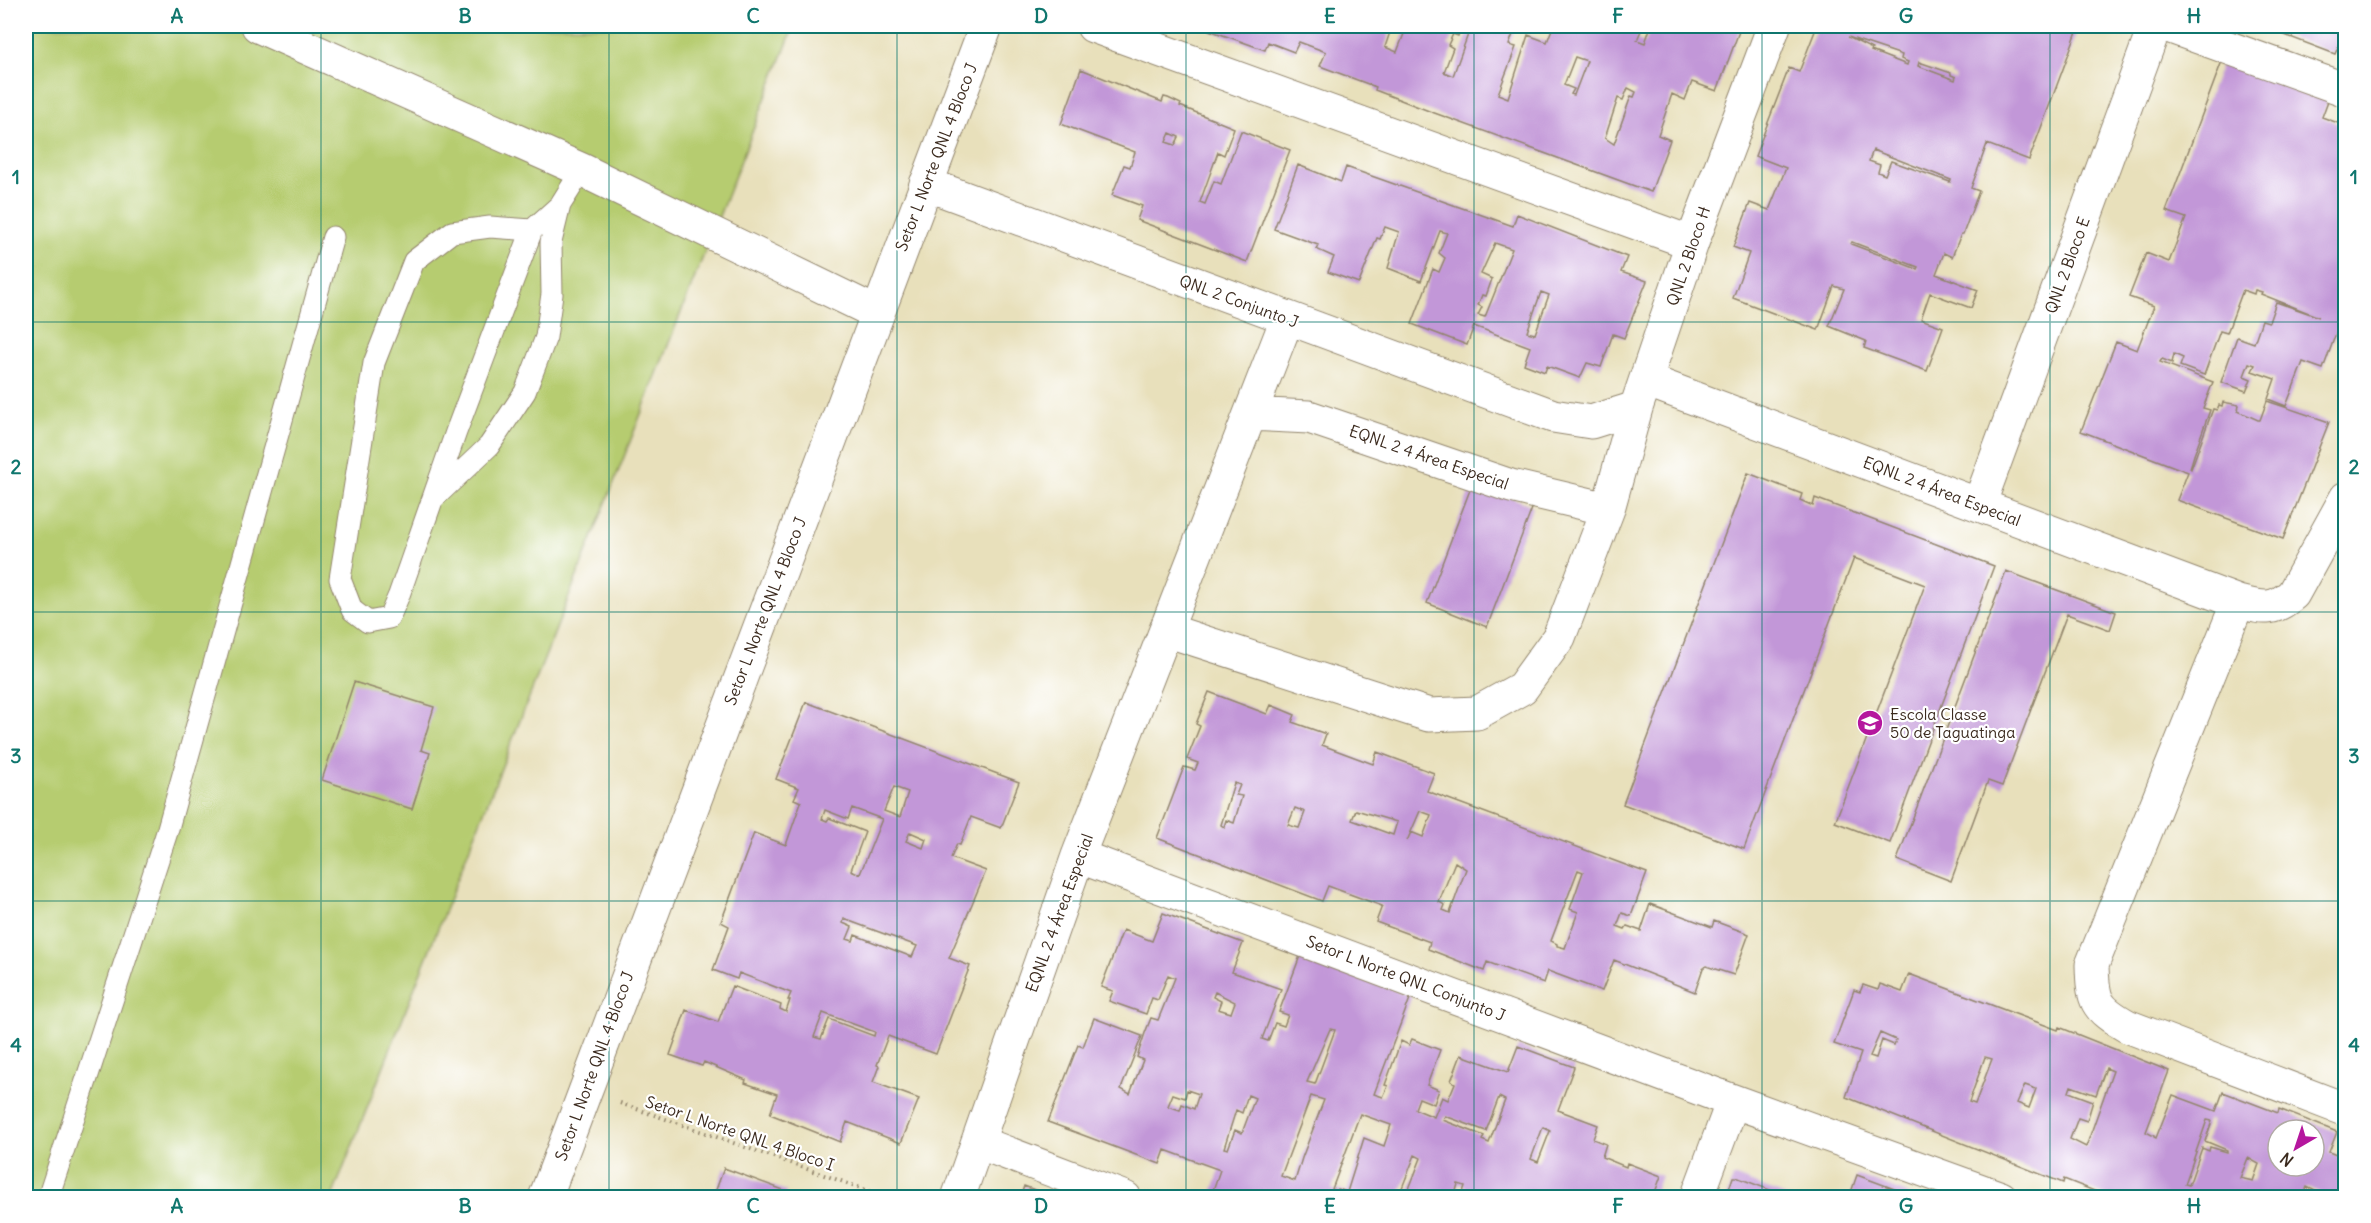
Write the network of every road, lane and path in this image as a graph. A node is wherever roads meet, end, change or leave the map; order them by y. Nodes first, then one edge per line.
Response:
1 (258, 26) edge
2 (986, 26) edge
3 (1093, 26) edge
4 (1774, 26) edge
5 (2155, 26) edge
6 (2168, 26) edge
7 (2346, 90) edge
8 (582, 170) junction
9 (926, 184) junction
10 (560, 206) junction
11 (532, 230) junction
12 (333, 237) dead end
13 (1692, 243) junction
14 (877, 313) junction
15 (1287, 319) junction
16 (1641, 394) junction
17 (1250, 414) junction
18 (2345, 499) edge
19 (432, 501) junction
20 (1979, 506) junction
21 (1608, 509) junction
22 (2252, 605) junction
23 (1166, 630) junction
24 (1078, 856) junction
25 (584, 1090) junction
26 (1733, 1101) junction
27 (2346, 1110) edge
28 (978, 1142) junction
29 (48, 1197) edge
30 (545, 1197) edge
31 (889, 1197) edge
32 (958, 1197) edge
33 (1125, 1197) edge
34 (1697, 1197) edge
35 (2001, 1197) edge

1 - 8 street
2 - 9 street, Setor L Norte QNL 4 Bloco J
3 - 13 street
4 - 13 street, QNL 2 Bloco H
5 - 20 street, QNL 2 Bloco E
6 - 7 street
8 - 10 lane
8 - 14 street
9 - 14 street, Setor L Norte QNL 4 Bloco J
9 - 15 street, QNL 2 Conjunto J
10 - 11 lane
10 - 19 lane
11 - 19 lane
11 - 19 lane
12 - 29 lane
13 - 16 street, QNL 2 Bloco H
14 - 25 street, Setor L Norte QNL 4 Bloco J
15 - 16 street, QNL 2 Conjunto J
15 - 17 street, EQNL 2 4 Área Especial
16 - 20 street, EQNL 2 4 Área Especial
16 - 21 street
17 - 21 street, EQNL 2 4 Área Especial
17 - 23 street, EQNL 2 4 Área Especial
18 - 22 street
20 - 22 street, EQNL 2 4 Área Especial
21 - 23 street
22 - 27 street
23 - 24 street, EQNL 2 4 Área Especial
24 - 26 street, Setor L Norte QNL Conjunto J
24 - 28 street, EQNL 2 4 Área Especial
25 - 30 street, Setor L Norte QNL 4 Bloco J
25 - 31 path, Setor L Norte QNL 4 Bloco I
26 - 34 street
26 - 35 street, Setor L Norte QNL Conjunto J
28 - 32 street, EQNL 2 4 Área Especial
28 - 33 street

